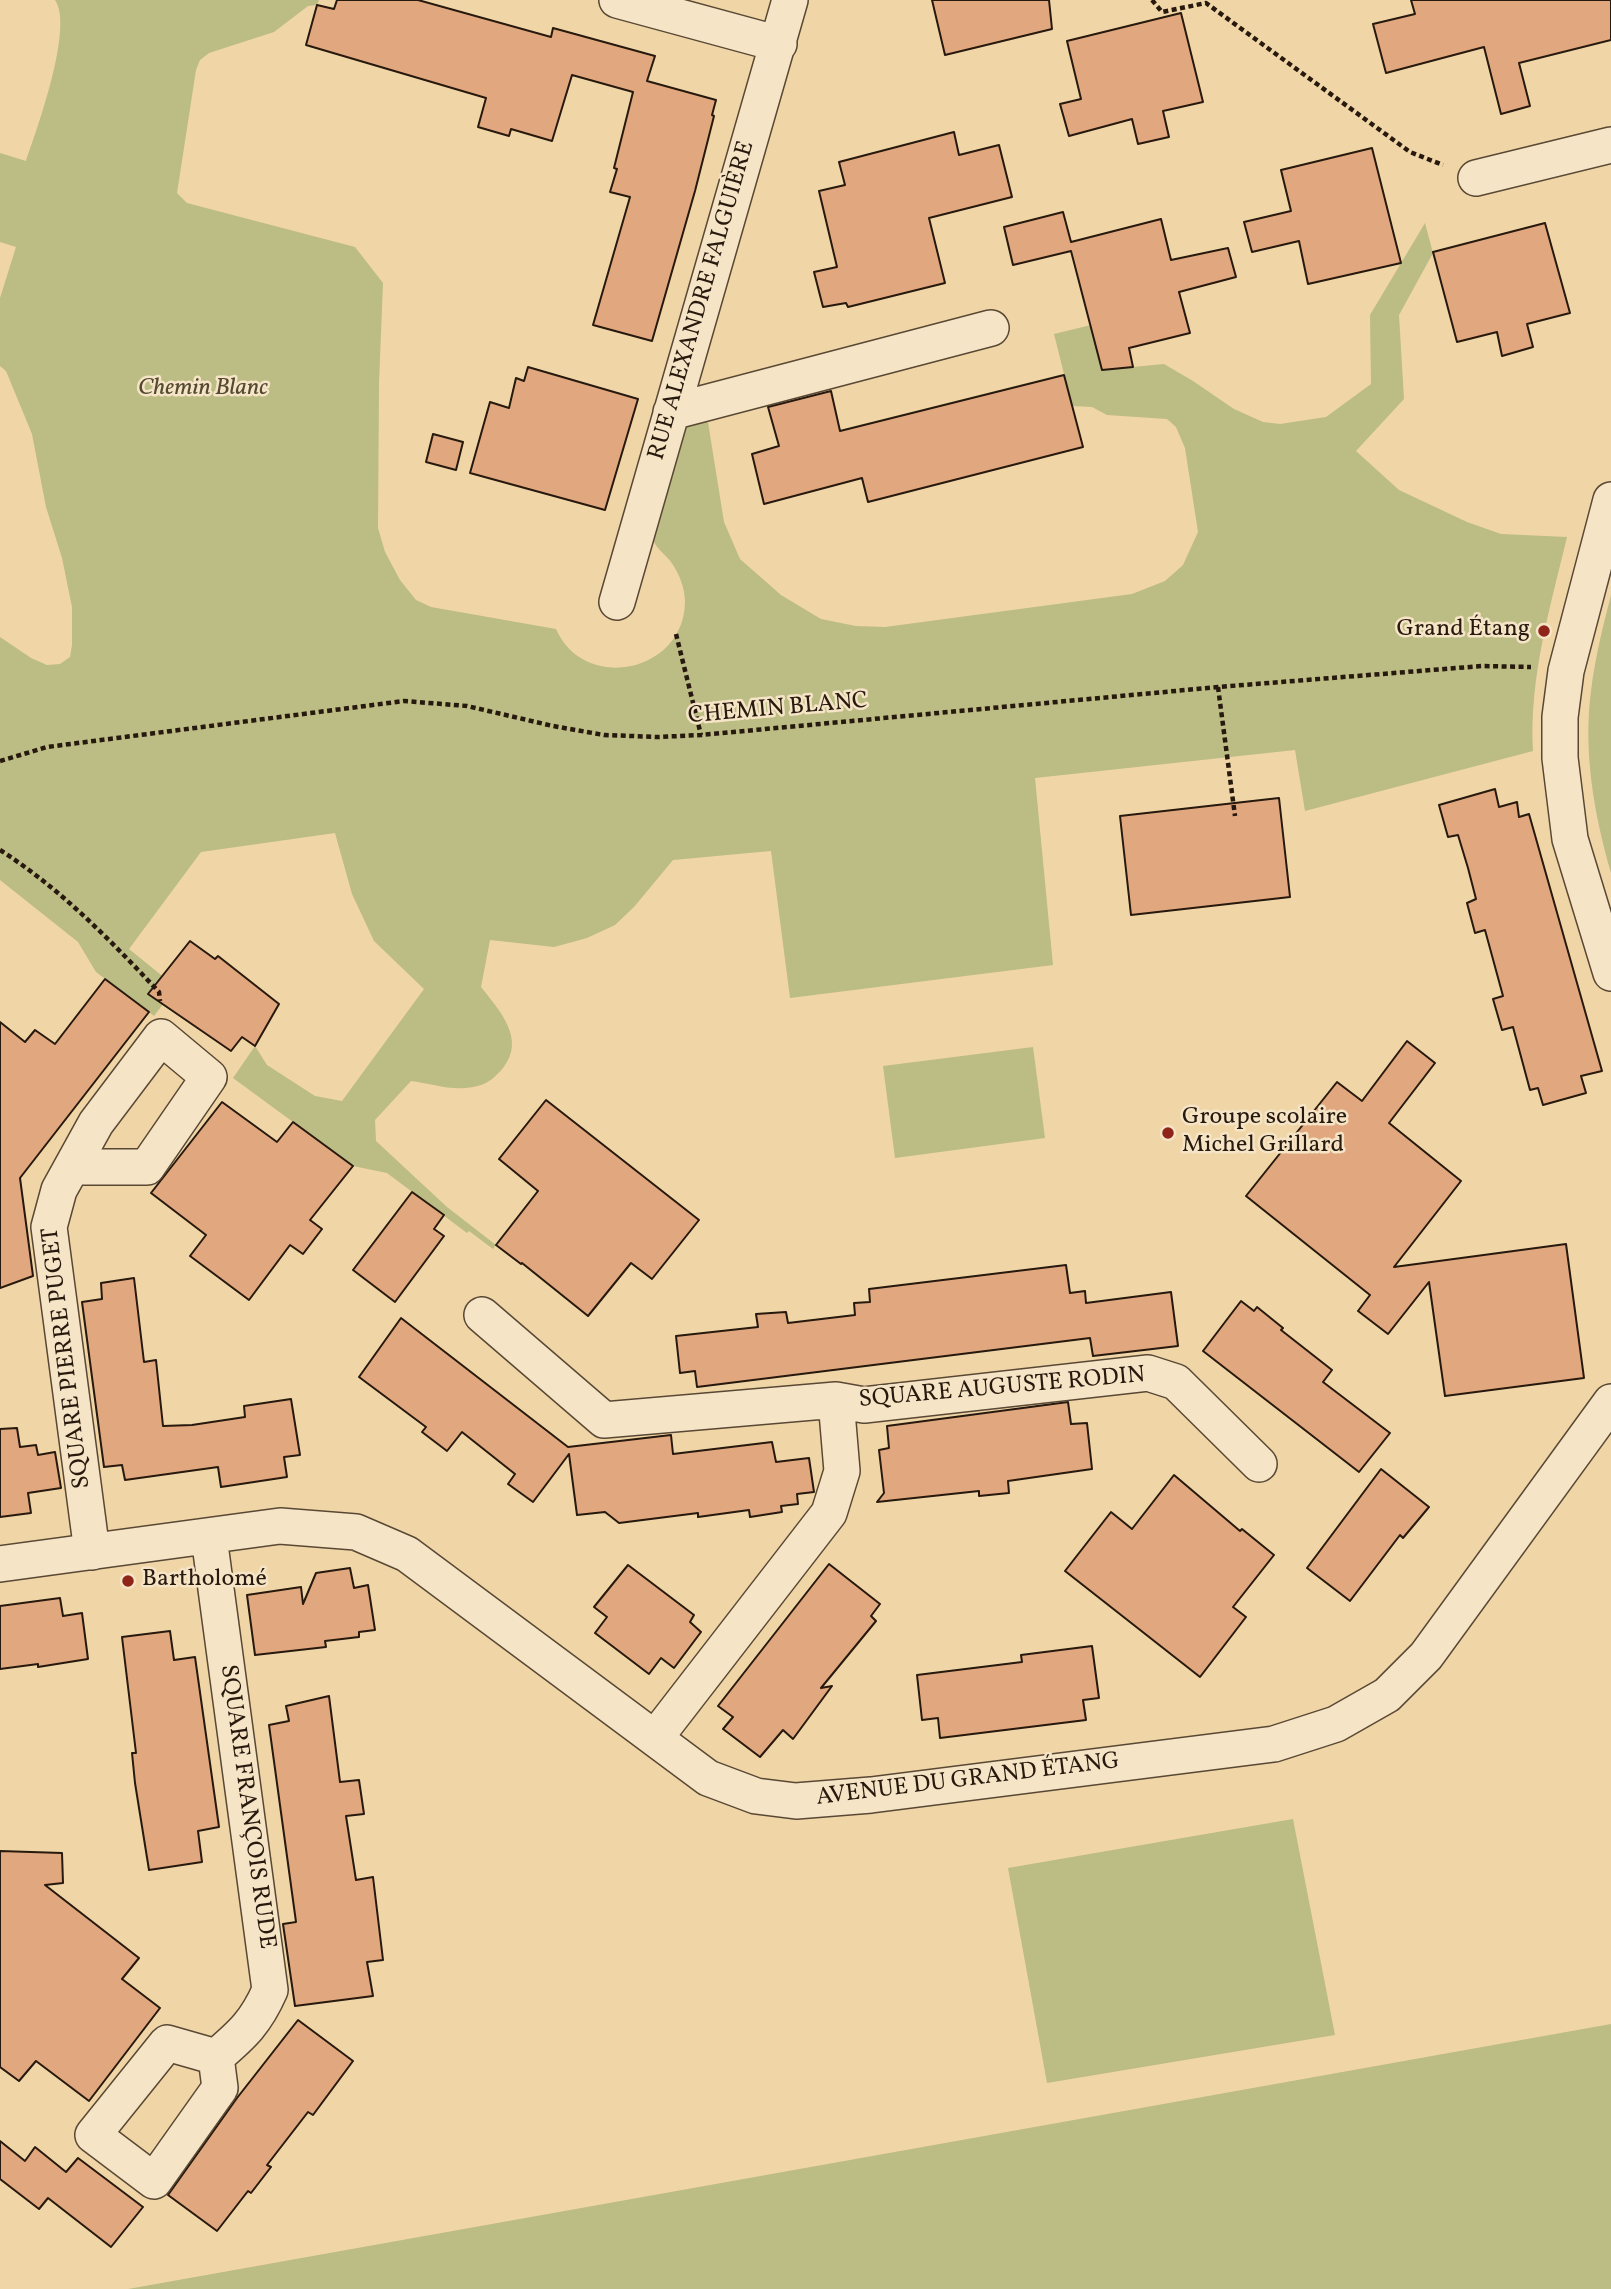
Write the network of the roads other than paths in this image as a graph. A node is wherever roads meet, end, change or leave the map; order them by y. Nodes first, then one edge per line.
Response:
1 (617, 0) edge
2 (790, 0) edge
3 (779, 44) junction
4 (1611, 145) edge
5 (1476, 178) road end
6 (991, 328) dead end
7 (670, 412) junction
8 (1611, 500) edge
9 (617, 602) dead end
10 (1611, 973) edge
11 (72, 1167) junction
12 (482, 1315) dead end
13 (836, 1400) junction
14 (1611, 1402) edge
15 (1259, 1464) dead end
16 (209, 1537) junction
17 (92, 1552) junction
18 (0, 1564) edge
19 (656, 1738) junction
20 (216, 2057) dead end

1 - 3 street
2 - 3 street, RUE ALEXANDRE FALGUIÈRE
3 - 7 street, RUE ALEXANDRE FALGUIÈRE
4 - 5 street
6 - 7 street
7 - 9 street, RUE ALEXANDRE FALGUIÈRE
8 - 10 street
11 - 11 street, SQUARE PIERRE PUGET
11 - 17 street, SQUARE PIERRE PUGET
12 - 13 street, SQUARE AUGUSTE RODIN
13 - 15 street, SQUARE AUGUSTE RODIN
13 - 19 street
14 - 19 street, AVENUE DU GRAND ÉTANG
16 - 17 street, AVENUE DU GRAND ÉTANG
16 - 19 street, AVENUE DU GRAND ÉTANG
16 - 20 street, SQUARE FRANÇOIS RUDE
17 - 18 street, AVENUE DU GRAND ÉTANG

